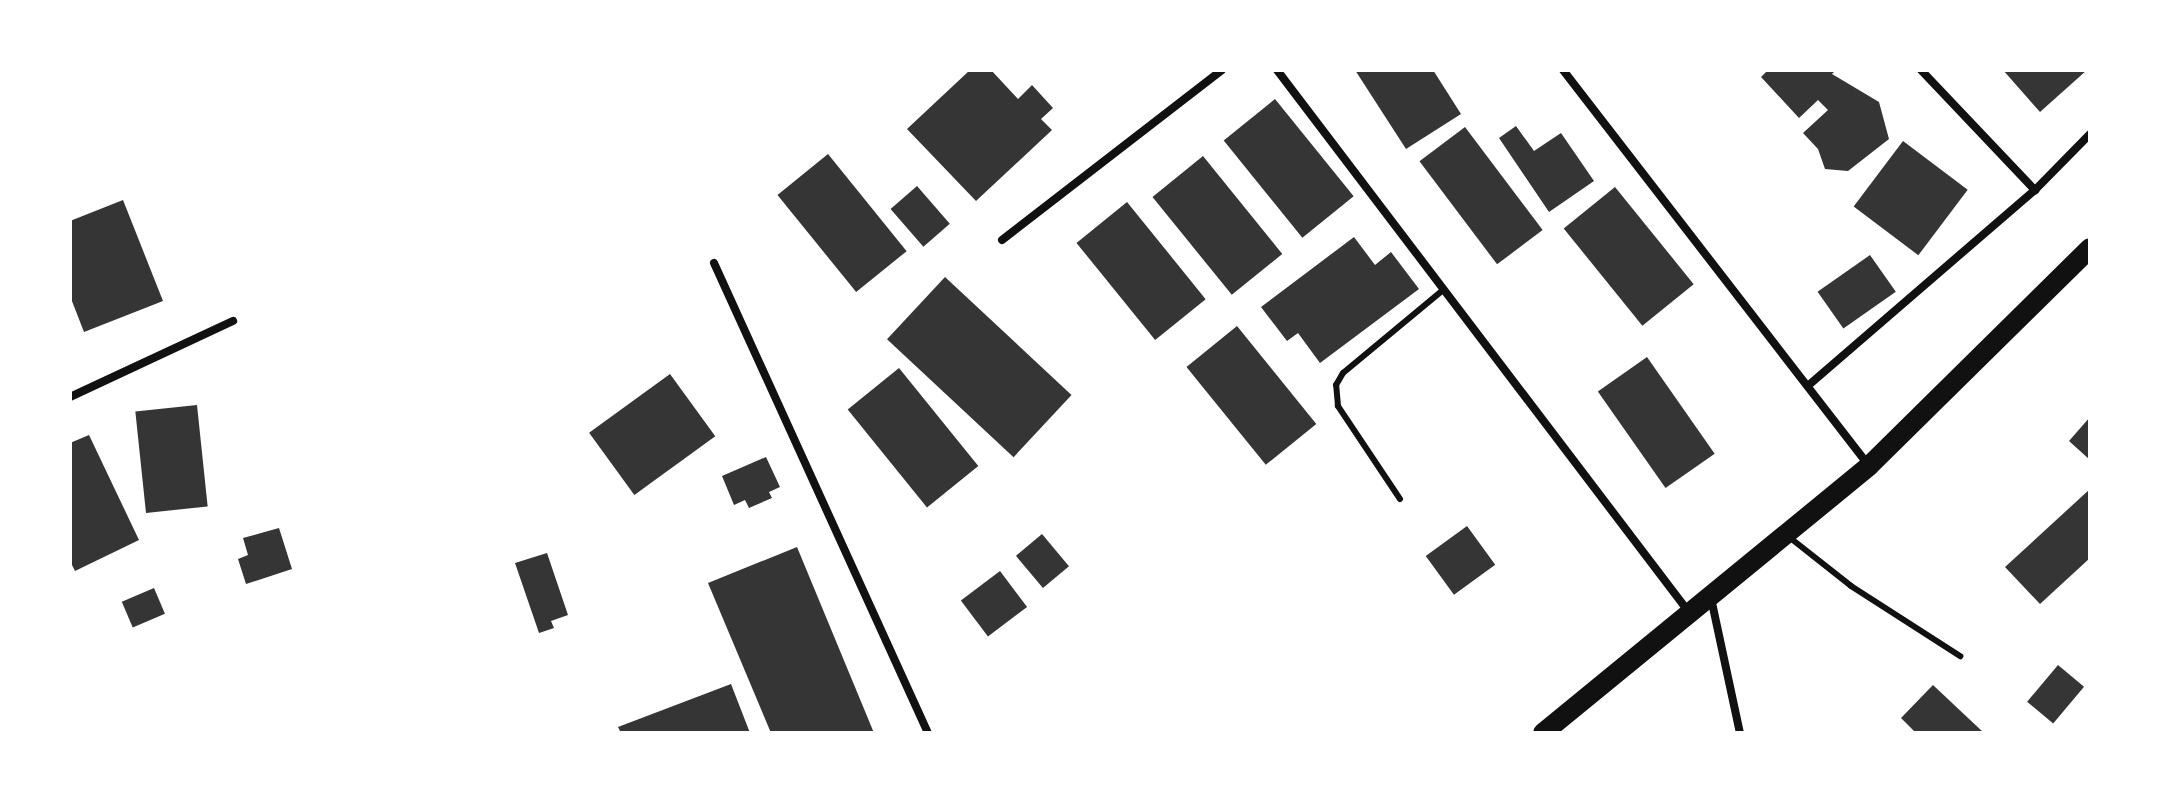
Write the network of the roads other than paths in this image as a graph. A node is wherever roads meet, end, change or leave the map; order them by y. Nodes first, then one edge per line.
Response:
1 (1222, 70) edge
2 (1277, 70) edge
3 (1563, 70) edge
4 (1921, 70) edge
5 (2090, 134) edge
6 (2035, 190) junction
7 (1002, 240) dead end
8 (2090, 248) edge
9 (714, 263) dead end
10 (1444, 289) junction
11 (233, 321) dead end
12 (1810, 384) junction
13 (70, 397) edge
14 (1869, 466) junction
15 (1400, 499) dead end
16 (1786, 535) junction
17 (1711, 598) junction
18 (1691, 615) junction
19 (1960, 656) dead end
20 (928, 733) edge
21 (1543, 733) edge
22 (1740, 733) edge

1 - 7 street
2 - 10 street
3 - 12 street
4 - 6 street
5 - 6 street
6 - 12 street
8 - 14 main road
9 - 20 street
10 - 15 lane
10 - 18 street
11 - 13 street
12 - 14 street
14 - 16 main road
16 - 17 main road
16 - 19 lane
17 - 18 main road
17 - 22 street
18 - 21 main road

